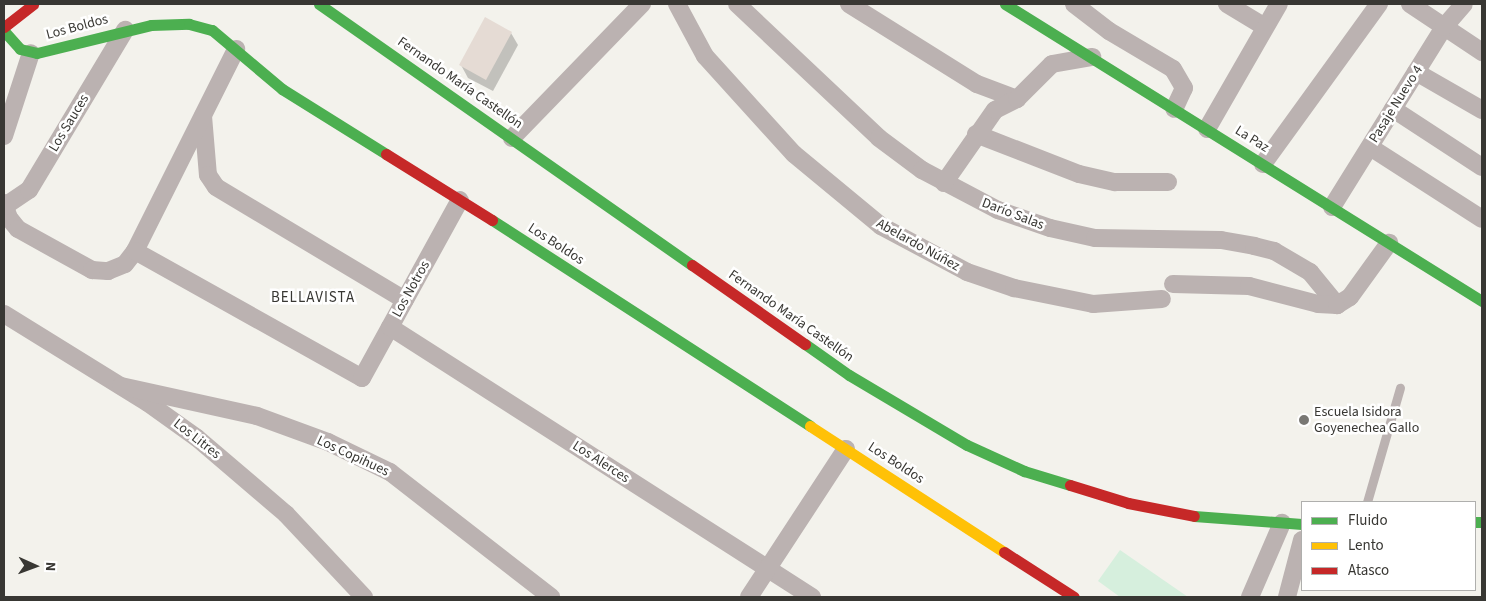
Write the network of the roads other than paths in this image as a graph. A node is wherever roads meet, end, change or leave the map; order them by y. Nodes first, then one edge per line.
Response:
1 (33, 4) edge
2 (642, 4) edge
3 (677, 4) edge
4 (737, 4) edge
5 (848, 4) edge
6 (1005, 4) edge
7 (1074, 4) edge
8 (1227, 4) edge
9 (1279, 4) edge
10 (1379, 4) edge
11 (1410, 4) edge
12 (1464, 4) edge
13 (328, 6) edge
14 (4, 27) edge
15 (1265, 27) junction
16 (1444, 27) junction
17 (125, 30) junction
18 (4, 31) edge
19 (236, 49) junction
20 (1482, 52) edge
21 (31, 53) junction
22 (1092, 57) junction
23 (1416, 72) junction
24 (1017, 98) junction
25 (1174, 109) junction
26 (1393, 110) junction
27 (1482, 110) edge
28 (202, 115) junction
29 (1207, 129) junction
30 (976, 134) junction
31 (4, 136) edge
32 (512, 138) junction
33 (1370, 147) junction
34 (1263, 164) junction
35 (1482, 166) edge
36 (1168, 182) dead end
37 (944, 183) junction
38 (460, 200) junction
39 (4, 204) edge
40 (1332, 207) junction
41 (1482, 219) edge
42 (1389, 243) junction
43 (136, 251) junction
44 (1173, 284) dead end
45 (1162, 299) dead end
46 (405, 300) junction
47 (1482, 301) edge
48 (1337, 305) junction
49 (4, 314) edge
50 (390, 327) junction
51 (121, 386) junction
52 (1400, 388) dead end
53 (846, 449) junction
54 (1367, 501) edge
55 (1282, 523) junction
56 (1301, 524) edge
57 (1301, 544) edge
58 (768, 568) junction
59 (364, 597) edge
60 (548, 597) edge
61 (749, 597) edge
62 (812, 597) edge
63 (1074, 597) edge
64 (1250, 597) edge
65 (1287, 597) edge

1 - 14 street
2 - 32 street
3 - 45 street, Abelardo Núñez
4 - 37 street, Darío Salas
5 - 24 street
6 - 22 street, La Paz
7 - 25 street
8 - 15 street
9 - 15 street
10 - 34 street
11 - 16 street
12 - 16 street, Pasaje Nuevo 4
13 - 32 street, Fernando María Castellón
15 - 29 street
16 - 20 street
16 - 23 street, Pasaje Nuevo 4
17 - 19 street, Los Boldos
17 - 21 street, Los Boldos
17 - 39 street, Los Sauces
18 - 21 street, Los Boldos
19 - 28 street
19 - 38 street, Los Boldos
21 - 31 street
22 - 24 street
22 - 25 street, La Paz
23 - 26 street, Pasaje Nuevo 4
23 - 27 street
24 - 30 street
25 - 29 street, La Paz
26 - 33 street, Pasaje Nuevo 4
26 - 35 street
28 - 43 street
28 - 46 street
29 - 34 street, La Paz
30 - 36 street
30 - 37 street
32 - 55 street, Fernando María Castellón
33 - 40 street, Pasaje Nuevo 4
33 - 41 street
34 - 40 street, La Paz
37 - 48 street, Darío Salas
38 - 46 street, Los Notros
38 - 53 street, Los Boldos
39 - 43 street
40 - 42 street, La Paz
42 - 47 street, La Paz
42 - 48 street
43 - 50 street, Los Notros
44 - 48 street
46 - 50 street, Los Notros
49 - 51 street, Los Litres
50 - 58 street, Los Alerces
51 - 59 street, Los Litres
51 - 60 street, Los Copihues
52 - 54 lane
53 - 58 street
53 - 63 street, Los Boldos
55 - 56 street, Fernando María Castellón
55 - 64 street
57 - 65 street
58 - 61 street
58 - 62 street, Los Alerces

